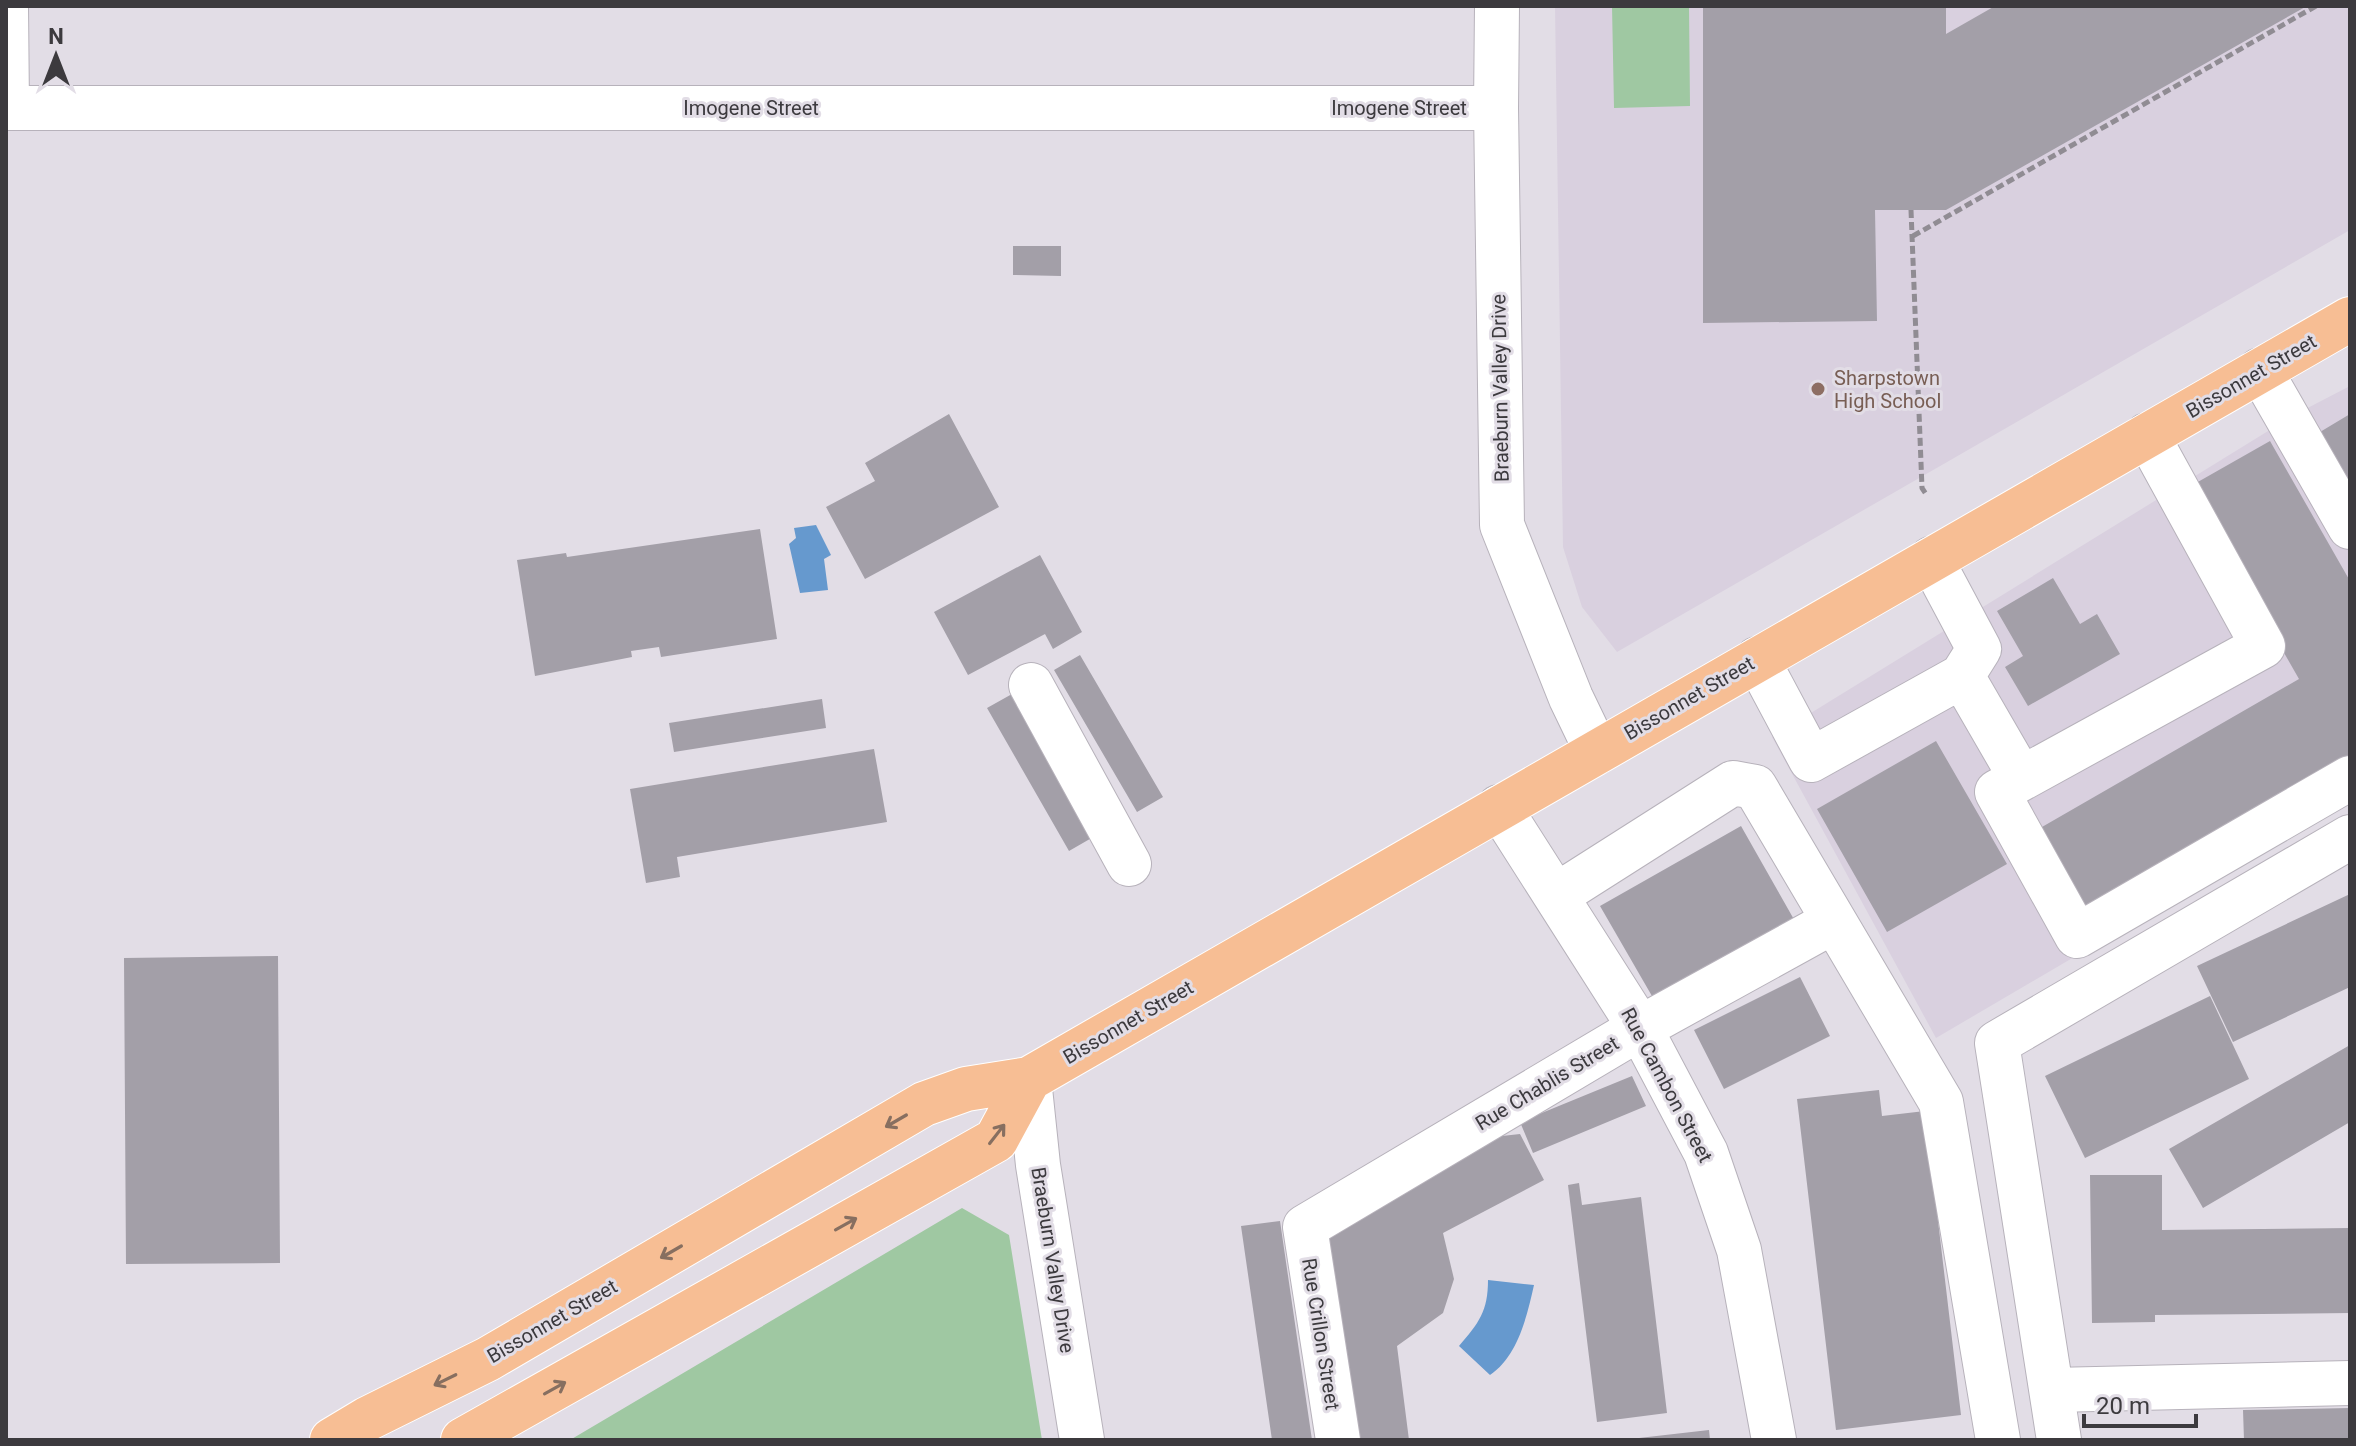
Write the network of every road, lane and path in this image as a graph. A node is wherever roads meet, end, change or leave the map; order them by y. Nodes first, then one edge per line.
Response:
1 (6, 6) edge
2 (1497, 6) edge
3 (2316, 6) edge
4 (7, 108) edge
5 (1496, 108) junction
6 (1911, 210) dead end
7 (1913, 236) junction
8 (2350, 319) edge
9 (2260, 370) junction
10 (2147, 435) junction
11 (1926, 494) dead end
12 (2350, 527) edge
13 (1931, 559) junction
14 (1757, 659) junction
15 (1962, 676) junction
16 (1031, 685) dead end
17 (1597, 752) junction
18 (2021, 778) junction
19 (2350, 778) edge
20 (1499, 807) junction
21 (2350, 837) edge
22 (1129, 864) dead end
23 (1557, 895) junction
24 (1834, 921) junction
25 (1640, 1028) junction
26 (1029, 1079) junction
27 (1305, 1227) joint
28 (488, 1359) junction
29 (2350, 1383) edge
30 (2053, 1390) junction
31 (517, 1410) junction
32 (332, 1440) edge
33 (463, 1440) edge
34 (1082, 1440) edge
35 (1338, 1440) edge
36 (1774, 1440) edge
37 (1998, 1440) edge
38 (2059, 1440) edge

1 - 4 street
2 - 5 street, Braeburn Valley Drive
3 - 7 path
4 - 5 street, Imogene Street
5 - 17 street, Braeburn Valley Drive
6 - 7 path
7 - 11 path
8 - 9 main road, Bissonnet Street
9 - 10 main road, Bissonnet Street
9 - 12 street
10 - 13 main road, Bissonnet Street
10 - 18 street
13 - 14 main road, Bissonnet Street
13 - 15 street
14 - 15 street
14 - 17 main road, Bissonnet Street
15 - 18 street
16 - 22 street
17 - 20 main road, Bissonnet Street
18 - 19 street
20 - 23 street, Rue Cambon Street
20 - 26 main road, Bissonnet Street
21 - 30 street
23 - 24 street
23 - 25 street, Rue Cambon Street
24 - 25 street, Rue Chablis Street
24 - 37 street
25 - 27 street, Rue Chablis Street
25 - 36 street, Rue Cambon Street
26 -> 28 main road, Bissonnet Street
31 -> 26 main road
26 - 34 street, Braeburn Valley Drive
27 - 35 street, Rue Crillon Street
28 - 31 main road
28 -> 32 main road, Bissonnet Street
29 - 30 street
30 - 38 street
31 - 33 main road

